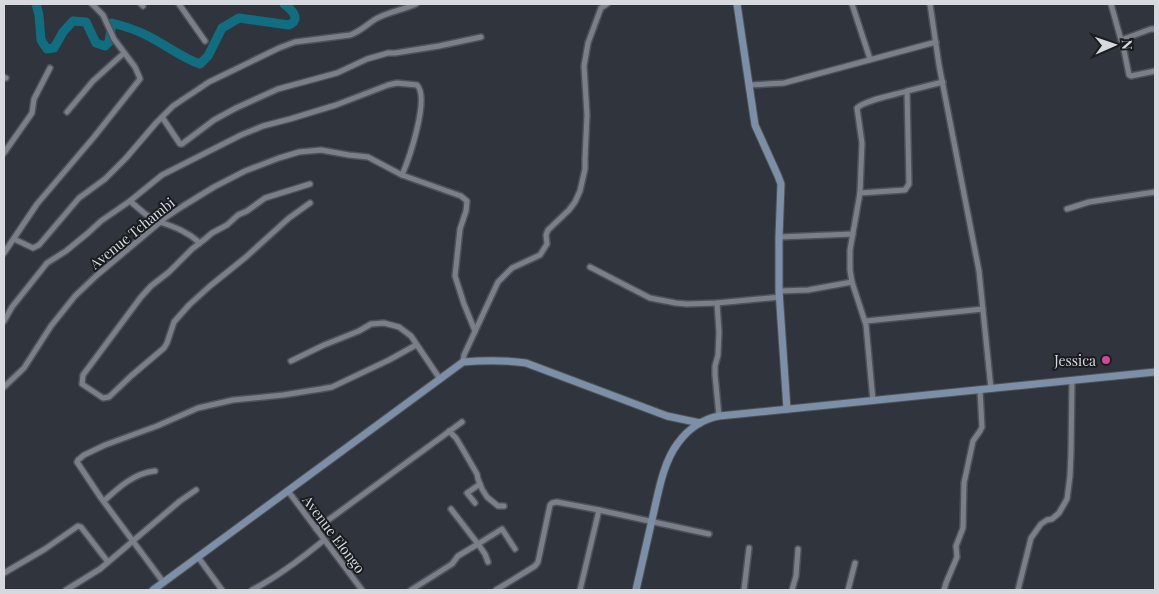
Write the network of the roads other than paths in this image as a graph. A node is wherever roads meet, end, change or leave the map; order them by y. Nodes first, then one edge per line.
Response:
1 (92, 4) edge
2 (179, 4) edge
3 (416, 4) edge
4 (607, 4) edge
5 (737, 4) edge
6 (852, 4) edge
7 (930, 4) edge
8 (1110, 4) edge
9 (1155, 29) edge
10 (481, 36) dead end
11 (1122, 40) junction
12 (205, 41) dead end
13 (936, 42) junction
14 (124, 53) junction
15 (870, 59) junction
16 (50, 68) dead end
17 (1155, 71) edge
18 (943, 82) junction
19 (749, 85) junction
20 (907, 91) junction
21 (67, 112) dead end
22 (162, 117) junction
23 (4, 153) edge
24 (402, 175) junction
25 (310, 184) dead end
26 (1155, 192) edge
27 (860, 193) junction
28 (130, 201) junction
29 (310, 202) dead end
30 (1067, 209) dead end
31 (159, 223) junction
32 (853, 234) junction
33 (778, 237) junction
34 (14, 239) junction
35 (200, 243) junction
36 (4, 250) edge
37 (590, 267) dead end
38 (852, 282) junction
39 (779, 294) junction
40 (717, 303) junction
41 (983, 308) junction
42 (4, 321) edge
43 (866, 321) dead end
44 (475, 331) junction
45 (416, 345) junction
46 (291, 361) dead end
47 (463, 362) junction
48 (1155, 372) edge
49 (440, 379) junction
50 (1072, 381) junction
51 (4, 387) edge
52 (991, 389) junction
53 (980, 390) junction
54 (873, 401) junction
55 (787, 410) junction
56 (719, 416) junction
57 (462, 422) dead end
58 (700, 423) junction
59 (449, 431) junction
60 (154, 471) dead end
61 (480, 484) junction
62 (196, 490) dead end
63 (288, 491) junction
64 (104, 501) junction
65 (475, 503) dead end
66 (504, 506) dead end
67 (451, 509) dead end
68 (599, 510) junction
69 (652, 521) junction
70 (316, 529) junction
71 (709, 534) dead end
72 (324, 540) junction
73 (134, 541) junction
74 (478, 544) junction
75 (749, 548) dead end
76 (515, 549) dead end
77 (798, 549) dead end
78 (198, 557) junction
79 (108, 562) junction
80 (488, 562) dead end
81 (855, 563) dead end
82 (4, 573) edge
83 (164, 582) junction
84 (66, 590) edge
85 (153, 590) edge
86 (222, 590) edge
87 (252, 590) edge
88 (362, 590) edge
89 (411, 590) edge
90 (496, 590) edge
91 (580, 590) edge
92 (636, 590) edge
93 (744, 590) edge
94 (792, 590) edge
95 (848, 590) edge
96 (944, 590) edge
97 (1018, 590) edge

1 - 14 street
2 - 12 street
3 - 22 street
4 - 44 street
5 - 19 street
6 - 15 street
7 - 13 street
8 - 11 street
9 - 11 street
10 - 22 street
11 - 17 street
13 - 15 street
13 - 18 street
14 - 21 street
14 - 34 street
15 - 19 street
16 - 23 street
18 - 20 street
18 - 41 street
19 - 33 street
20 - 27 street
20 - 27 street
22 - 34 street
24 - 28 street
24 - 31 street, Avenue Tchambi
24 - 44 street, Avenue Tchambi
25 - 35 street
26 - 30 street
27 - 32 street
28 - 31 street
28 - 42 street
29 - 35 street
31 - 35 street
31 - 51 street, Avenue Tchambi
32 - 33 street
32 - 38 street
33 - 39 street
34 - 36 street
37 - 40 street
38 - 39 street
38 - 54 street
39 - 40 street
39 - 55 street
40 - 56 street
41 - 43 street
41 - 52 street
44 - 47 street
45 - 46 street
45 - 49 street
45 - 64 street
47 - 49 street
47 - 58 street
48 - 50 street
49 - 63 street
50 - 52 street
50 - 97 street
52 - 53 street
53 - 54 street
53 - 96 street
54 - 55 street
55 - 56 street
56 - 58 street
57 - 59 street
58 - 69 street
59 - 61 street
59 - 70 street
60 - 64 street
61 - 65 street
61 - 66 street
62 - 73 street
63 - 70 street, Avenue Elongo
63 - 78 street
64 - 73 street
67 - 74 street
68 - 69 street
68 - 90 street
68 - 91 street
69 - 71 street
69 - 92 street
70 - 72 street, Avenue Elongo
72 - 87 street
72 - 88 street, Avenue Elongo
73 - 79 street
73 - 83 street
74 - 76 street
74 - 80 street
74 - 89 street
75 - 93 street
77 - 94 street
78 - 83 street
78 - 86 street
79 - 82 street
79 - 84 street
81 - 95 street
83 - 85 street

